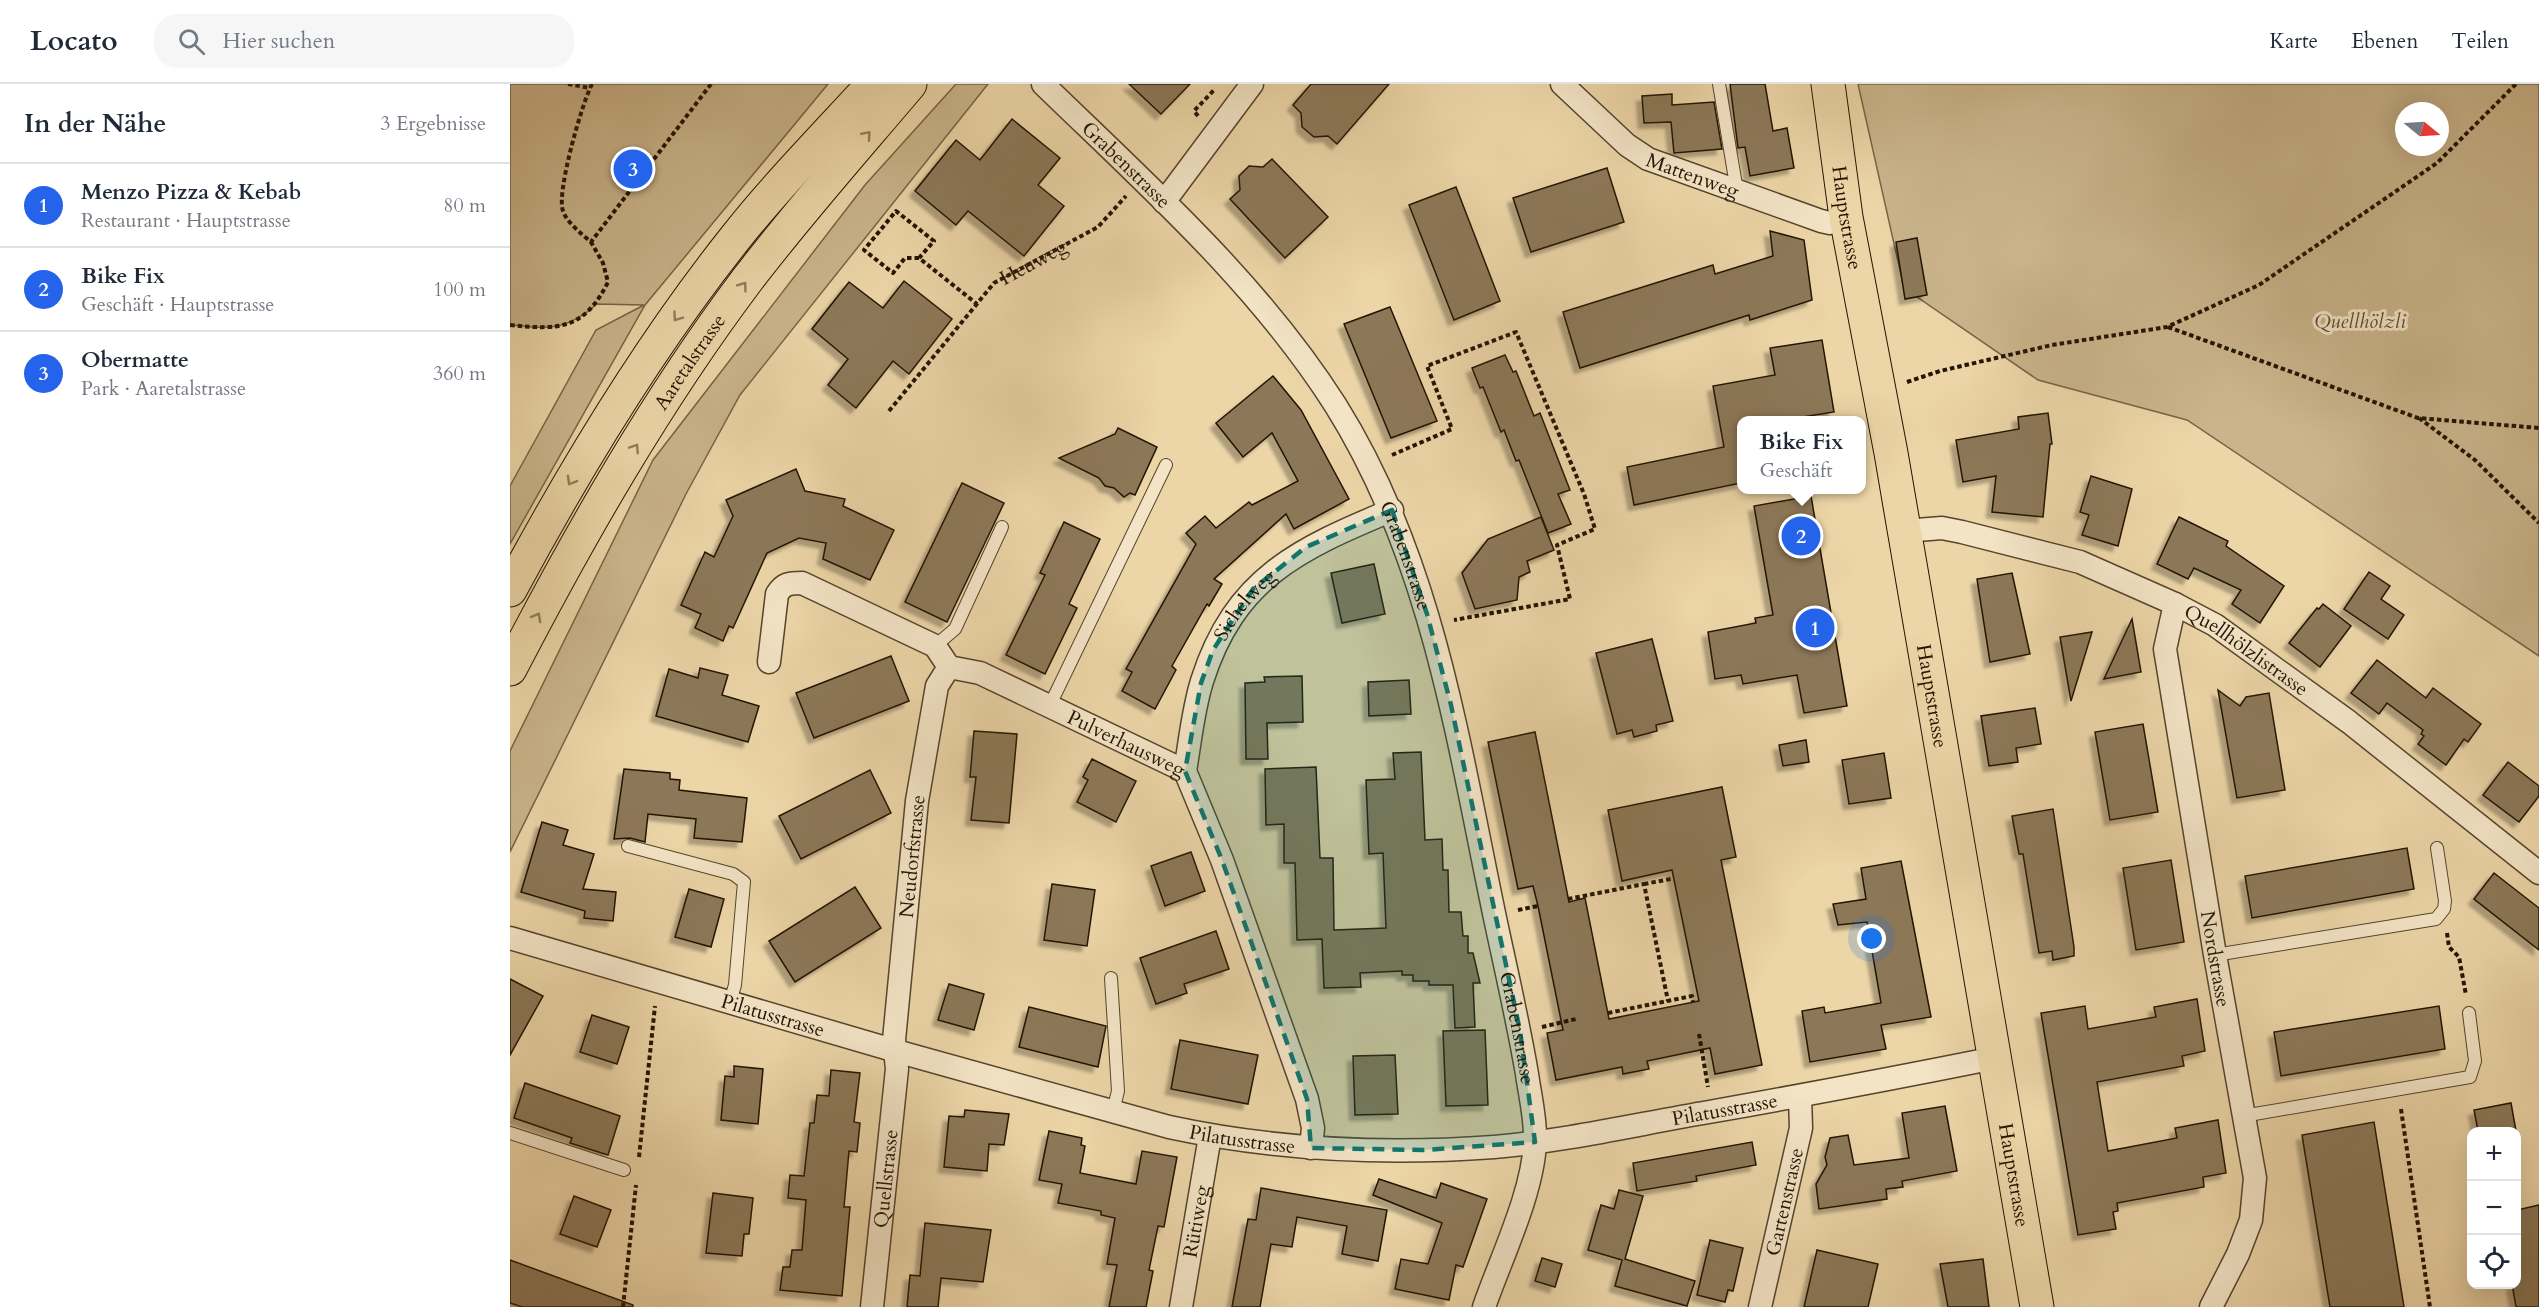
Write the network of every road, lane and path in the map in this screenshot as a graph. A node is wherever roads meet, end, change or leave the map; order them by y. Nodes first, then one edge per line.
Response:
1 (568, 84) edge
2 (711, 84) edge
3 (847, 84) edge
4 (873, 84) edge
5 (910, 84) edge
6 (1043, 84) edge
7 (1252, 84) edge
8 (1562, 84) edge
9 (1719, 84) edge
10 (1828, 84) edge
11 (2516, 84) edge
12 (591, 86) edge
13 (1141, 179) junction
14 (1737, 191) junction
15 (1164, 202) junction
16 (1846, 217) junction
17 (736, 236) junction
18 (591, 242) junction
19 (919, 258) junction
20 (977, 304) junction
21 (510, 325) edge
22 (2167, 327) junction
23 (1876, 387) junction
24 (889, 411) dead end
25 (2418, 418) junction
26 (2539, 428) edge
27 (1370, 464) junction
28 (1166, 465) dead end
29 (1392, 510) junction
30 (2539, 523) edge
31 (1002, 527) dead end
32 (1904, 531) junction
33 (510, 590) edge
34 (2175, 604) junction
35 (1430, 625) junction
36 (935, 646) junction
37 (769, 662) dead end
38 (949, 667) junction
39 (510, 669) edge
40 (1050, 705) junction
41 (1185, 771) junction
42 (628, 846) dead end
43 (2437, 848) dead end
44 (2539, 873) edge
45 (1671, 879) dead end
46 (1644, 884) junction
47 (1568, 899) dead end
48 (2440, 915) junction
49 (510, 938) edge
50 (2215, 955) junction
51 (1111, 978) dead end
52 (659, 982) junction
53 (1668, 1001) junction
54 (730, 1002) junction
55 (1693, 1002) dead end
56 (1608, 1013) dead end
57 (2469, 1013) joint
58 (1576, 1019) dead end
59 (1520, 1031) junction
60 (1700, 1034) dead end
61 (896, 1051) junction
62 (1995, 1058) junction
63 (2398, 1090) junction
64 (1800, 1097) junction
65 (1113, 1111) junction
66 (1713, 1111) junction
67 (2243, 1116) junction
68 (510, 1133) edge
69 (1210, 1136) junction
70 (1535, 1142) junction
71 (1311, 1148) junction
72 (638, 1167) dead end
73 (624, 1170) dead end
74 (636, 1178) dead end
75 (623, 1307) edge
76 (872, 1307) edge
77 (1181, 1307) edge
78 (1484, 1307) edge
79 (1760, 1307) edge
80 (2037, 1307) edge
81 (2211, 1307) edge
82 (2430, 1307) edge

1 - 12 path
2 - 18 path
3 - 17 main road
4 - 17 main road, Aaretalstrasse
39 -> 5 main road, Aaretalstrasse
6 - 13 street, Grabenstrasse
7 - 15 street
8 - 14 street, Mattenweg
9 - 14 lane
10 - 16 main road, Hauptstrasse
11 - 22 path
12 - 18 path
13 - 15 street, Grabenstrasse
13 - 20 path, Heuweg
14 - 16 street, Mattenweg
15 - 27 street, Grabenstrasse
16 - 23 main road, Hauptstrasse
17 -> 33 main road, Aaretalstrasse
18 - 21 path
19 - 19 path
19 - 20 path
20 - 24 path, Heuweg
22 - 23 path
22 - 25 path
23 - 32 main road, Hauptstrasse
25 - 26 path
25 - 30 path
27 - 29 street, Grabenstrasse
27 - 35 path
28 - 40 lane
29 - 35 street, Grabenstrasse
29 - 41 street, Sichelweg
31 - 36 lane
32 - 34 street, Quellhölzlistrasse
32 - 62 main road, Hauptstrasse
34 - 44 street, Quellhölzlistrasse
34 - 50 street, Nordstrasse
35 - 59 street, Grabenstrasse
36 - 37 street
36 - 38 street
38 - 40 street, Pulverhausweg
38 - 61 street, Neudorfstrasse
40 - 41 street, Pulverhausweg
41 - 71 street, Pulverhausweg
42 - 54 lane
43 - 48 lane
45 - 46 path
46 - 47 path
46 - 53 path
48 - 50 lane
48 - 57 path
49 - 52 street, Pilatusstrasse
50 - 67 street, Nordstrasse
51 - 65 lane
52 - 54 street, Pilatusstrasse
52 - 72 path
53 - 55 path
53 - 56 path
54 - 61 street, Pilatusstrasse
57 - 63 lane
58 - 59 path
59 - 70 street, Grabenstrasse
60 - 66 path
61 - 65 street, Pilatusstrasse
61 - 76 street, Quellstrasse
62 - 64 street, Pilatusstrasse
62 - 80 main road, Hauptstrasse
63 - 67 lane
63 - 82 path
64 - 66 street, Pilatusstrasse
64 - 79 street, Gartenstrasse
65 - 69 street, Pilatusstrasse
66 - 70 street, Pilatusstrasse
67 - 81 street, Nordstrasse
68 - 73 lane
69 - 71 street, Pilatusstrasse
69 - 77 street, Rütiweg
70 - 71 street, Pilatusstrasse
70 - 78 street, Grabenstrasse
74 - 75 path

